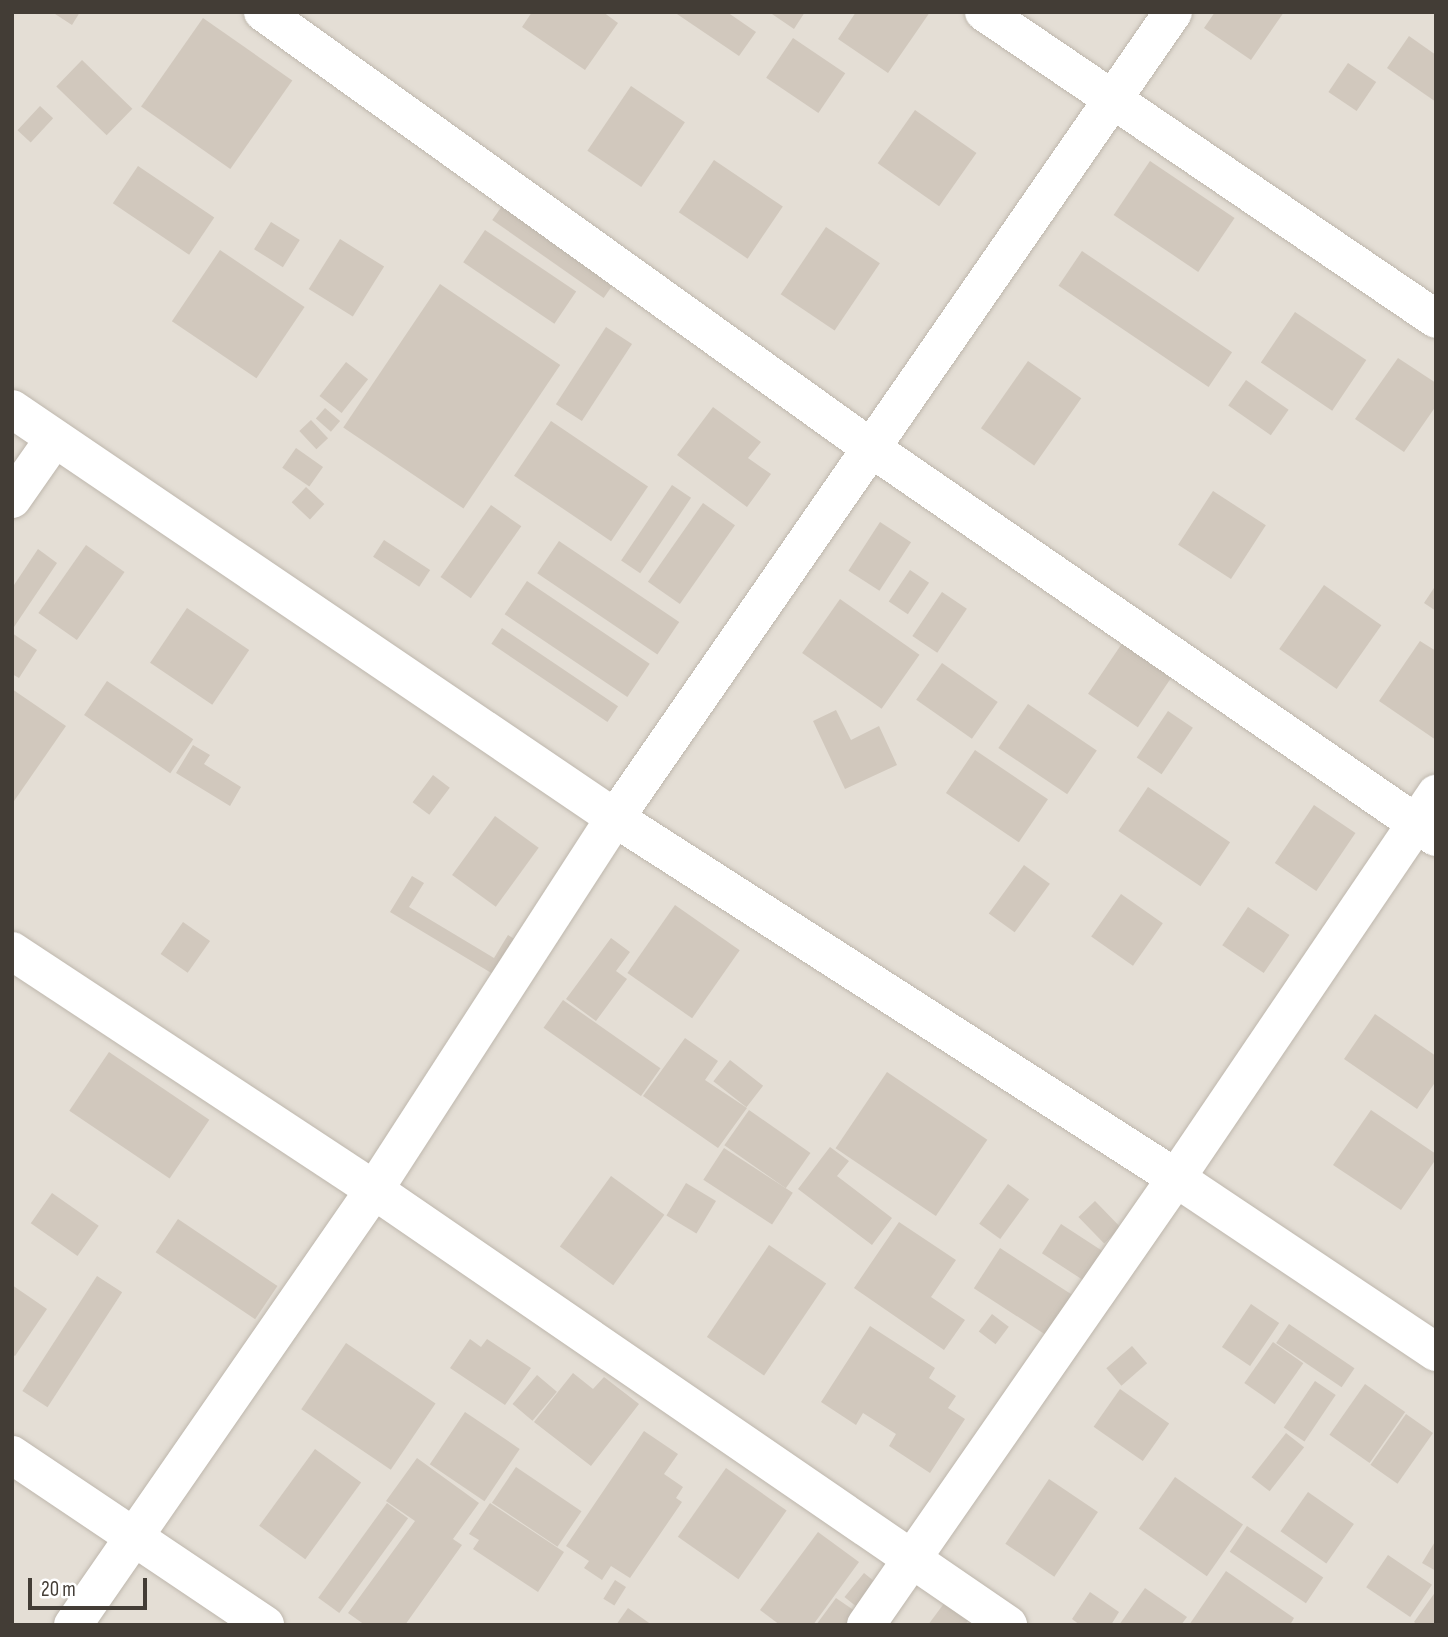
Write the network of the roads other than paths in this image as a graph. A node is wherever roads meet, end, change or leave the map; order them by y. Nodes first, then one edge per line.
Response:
1 (984, 12) edge
2 (1173, 12) edge
3 (282, 18) edge
4 (1115, 101) junction
5 (1436, 319) edge
6 (12, 409) edge
7 (54, 439) junction
8 (871, 448) junction
9 (12, 499) edge
10 (615, 818) junction
11 (1429, 818) edge
12 (12, 951) edge
13 (1176, 1178) junction
14 (374, 1190) junction
15 (1436, 1352) edge
16 (12, 1455) edge
17 (133, 1537) junction
18 (913, 1559) junction
19 (73, 1625) edge
20 (265, 1625) edge
21 (866, 1625) edge
22 (1008, 1625) edge

1 - 4 street
2 - 4 street
3 - 8 street
4 - 5 street
4 - 8 street
6 - 7 street
7 - 9 street
7 - 10 street
8 - 10 street
8 - 11 street
10 - 13 street
10 - 14 street
11 - 13 street
12 - 14 street
13 - 15 street
13 - 18 street
14 - 17 street
14 - 18 street
16 - 17 street
17 - 19 street
17 - 20 street
18 - 21 street
18 - 22 street

